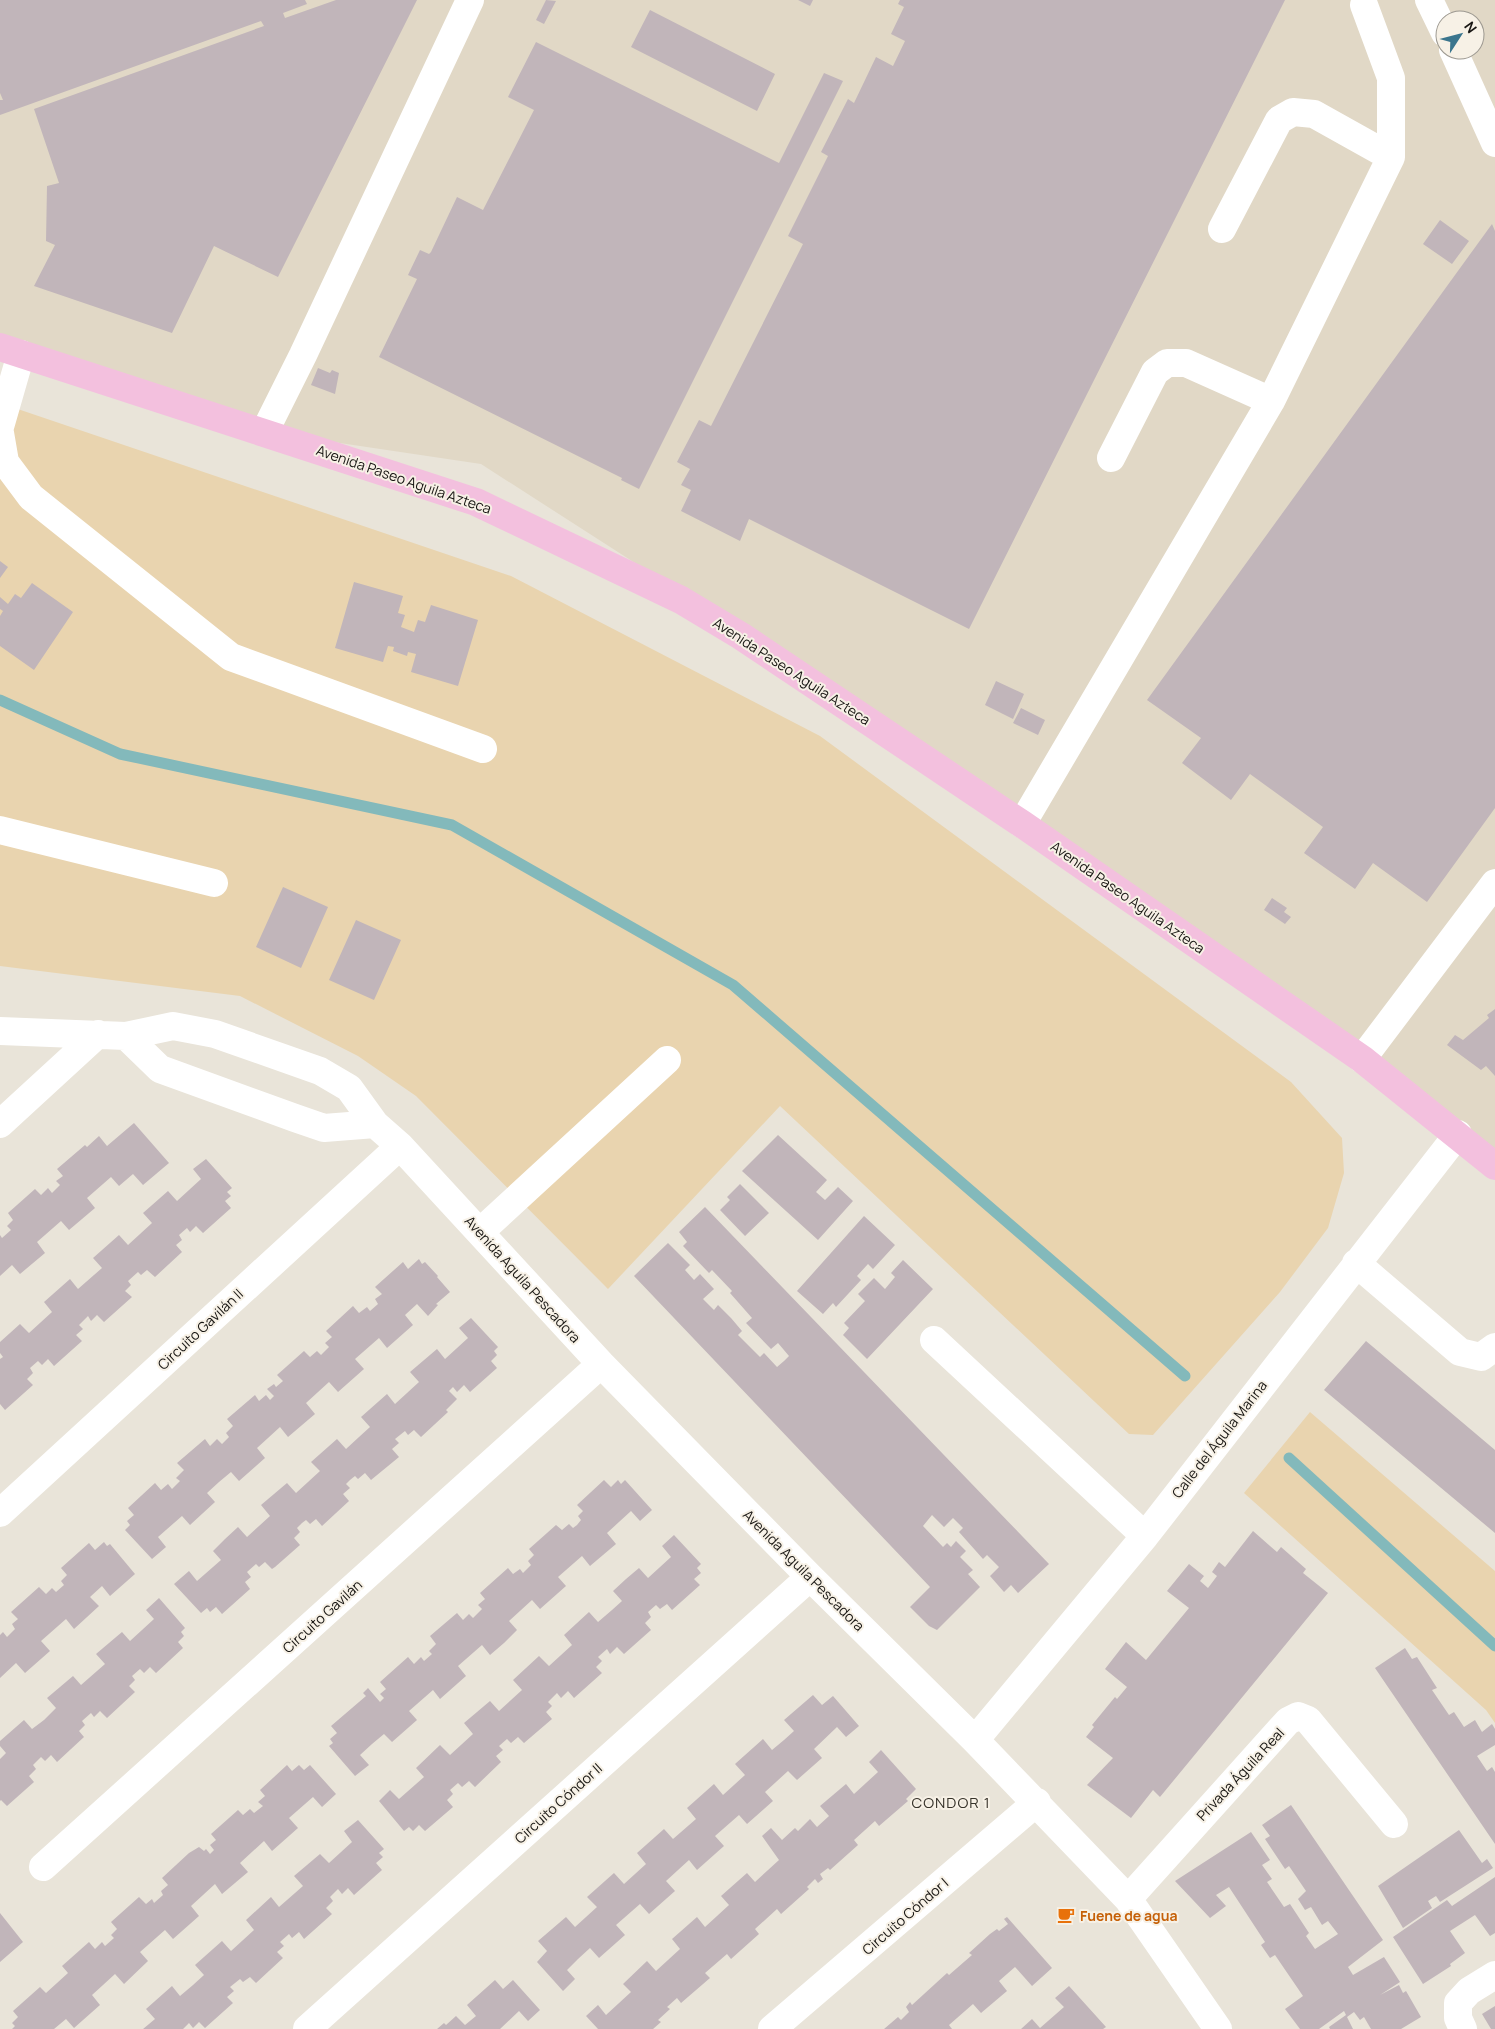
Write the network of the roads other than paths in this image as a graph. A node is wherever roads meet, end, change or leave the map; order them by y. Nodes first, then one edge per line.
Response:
1 (470, 0) edge
2 (1429, 0) edge
3 (1364, 5) dead end
4 (1435, 12) edge
5 (1458, 60) edge
6 (1495, 143) edge
7 (1391, 157) junction
8 (1222, 229) dead end
9 (11, 350) edge
10 (1271, 401) junction
11 (0, 427) edge
12 (264, 431) junction
13 (0, 433) edge
14 (1111, 458) dead end
15 (483, 749) dead end
16 (1022, 824) junction
17 (0, 830) edge
18 (214, 883) dead end
19 (1495, 883) edge
20 (0, 1031) edge
21 (98, 1034) junction
22 (126, 1036) junction
23 (1362, 1059) junction
24 (666, 1060) dead end
25 (0, 1124) edge
26 (375, 1124) junction
27 (1458, 1134) junction
28 (400, 1146) junction
29 (1495, 1166) edge
30 (480, 1232) junction
31 (1356, 1263) junction
32 (934, 1340) dead end
33 (1495, 1347) edge
34 (601, 1364) junction
35 (0, 1514) edge
36 (1145, 1536) junction
37 (810, 1577) junction
38 (975, 1740) junction
39 (1037, 1802) junction
40 (1394, 1824) dead end
41 (43, 1867) dead end
42 (1128, 1899) junction
43 (1495, 1975) edge
44 (1213, 2027) edge
45 (306, 2029) edge
46 (772, 2029) edge
47 (1463, 2029) edge

1 - 12 street
2 - 4 street
3 - 7 street
5 - 6 street
7 - 8 street
7 - 10 street
9 - 11 street
9 - 12 main road, Avenida Paseo Aguila Azteca
10 - 14 street
10 - 16 street
12 - 16 main road, Avenida Paseo Aguila Azteca
13 - 15 street
16 - 23 main road, Avenida Paseo Aguila Azteca
17 - 18 street
19 - 23 street
20 - 21 street, Avenida Aguila Pescadora
21 - 22 street, Avenida Aguila Pescadora
21 - 25 street
22 - 26 street
22 - 26 street, Avenida Aguila Pescadora
23 - 27 main road, Avenida Paseo Aguila Azteca
24 - 30 street
26 - 28 street, Avenida Aguila Pescadora
27 - 29 main road, Avenida Paseo Aguila Azteca
27 - 31 street, Calle del Águila Marina
28 - 30 street, Avenida Aguila Pescadora
28 - 35 street, Circuito Gavilán II
30 - 34 street, Avenida Aguila Pescadora
31 - 33 street
31 - 36 street, Calle del Águila Marina
32 - 36 street
34 - 37 street, Avenida Aguila Pescadora
34 - 41 street, Circuito Gavilán
36 - 38 street, Calle del Águila Marina
37 - 38 street, Avenida Aguila Pescadora
37 - 45 street, Circuito Cóndor II
38 - 39 street, Avenida Aguila Pescadora
39 - 42 street, Avenida Aguila Pescadora
39 - 46 street, Circuito Cóndor I
40 - 42 street, Privada Águila Real
42 - 44 street, Avenida Aguila Pescadora
43 - 47 street

